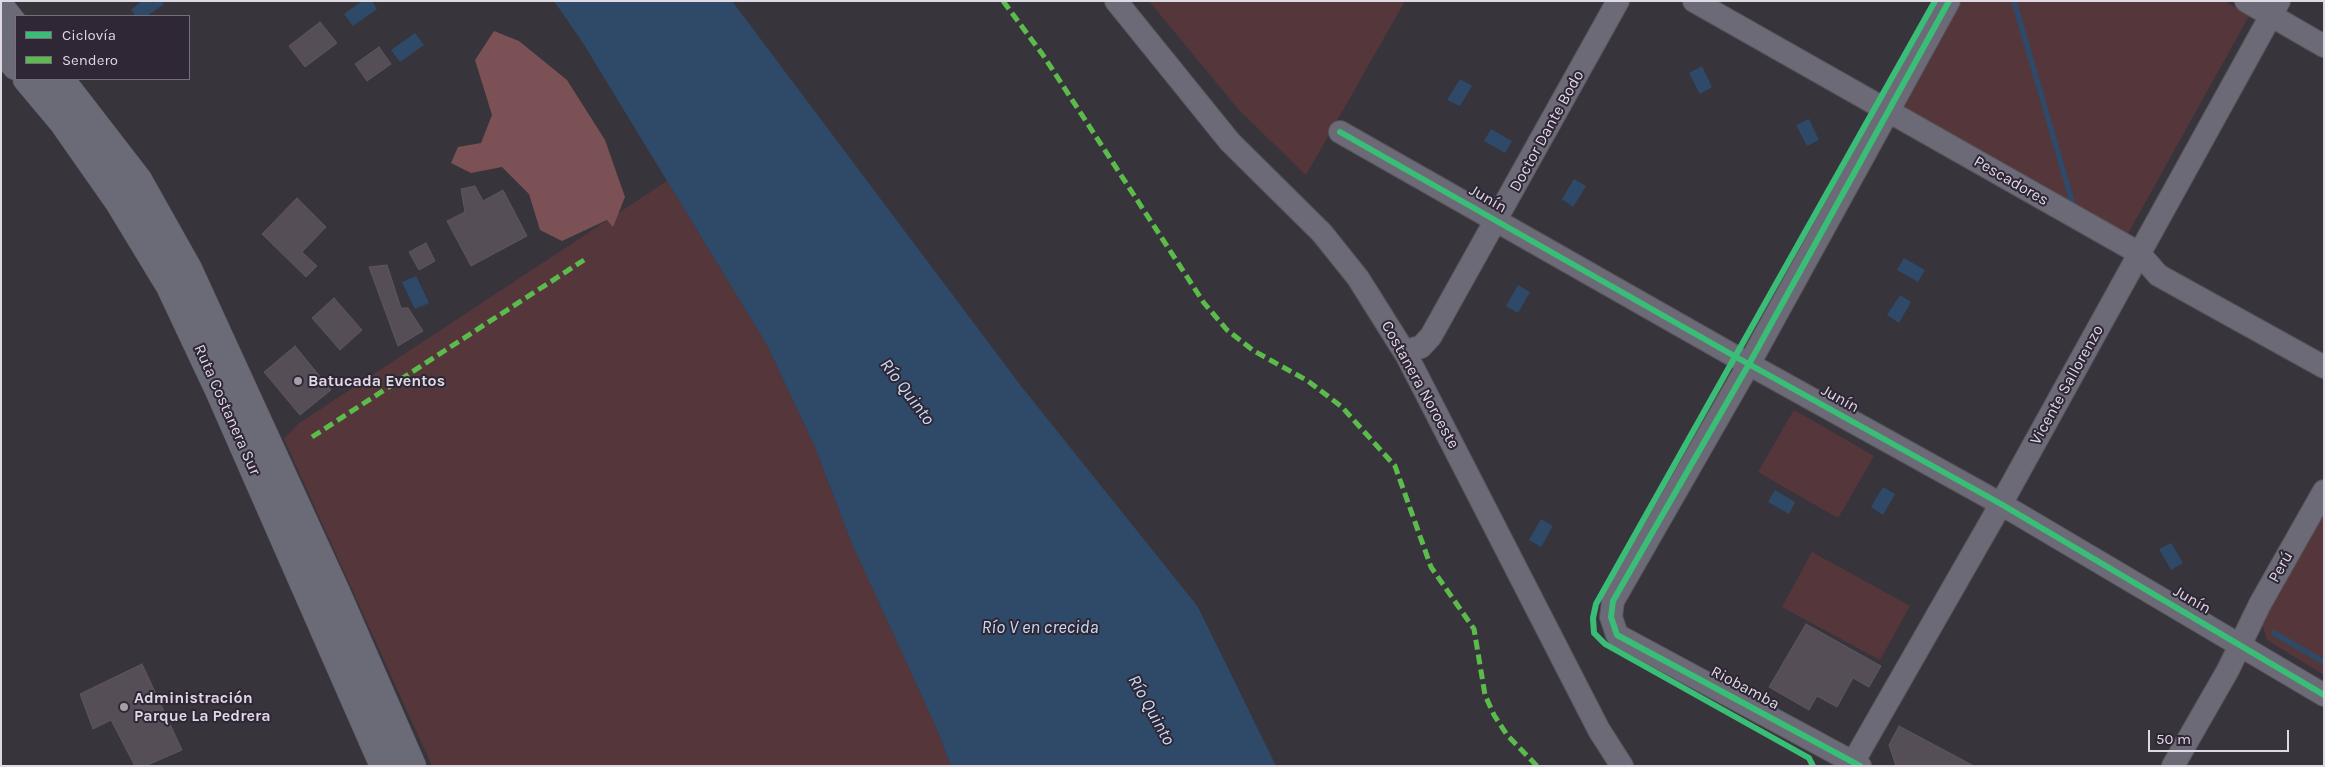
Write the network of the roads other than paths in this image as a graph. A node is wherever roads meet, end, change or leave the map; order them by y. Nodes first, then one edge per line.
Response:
1 (1116, 1) edge
2 (1618, 1) edge
3 (1694, 1) edge
4 (1949, 1) edge
5 (2246, 1) edge
6 (1, 8) edge
7 (2275, 9) edge
8 (15, 25) edge
9 (2324, 46) edge
10 (1, 47) edge
11 (15, 65) edge
12 (28, 80) edge
13 (61, 80) edge
14 (1888, 111) junction
15 (1340, 132) dead end
16 (1497, 221) junction
17 (2140, 253) junction
18 (1404, 351) junction
19 (1749, 364) junction
20 (2324, 366) edge
21 (2324, 491) edge
22 (2001, 504) junction
23 (2241, 645) junction
24 (2324, 695) edge
25 (1855, 764) edge
26 (384, 766) edge
27 (412, 766) edge
28 (1622, 766) edge
29 (2173, 766) edge

1 - 18 street, Costanera Noroeste
2 - 16 street, Doctor Dante Bodo
3 - 14 street, Pescadores
4 - 14 street
5 - 7 street
6 - 8 main road
7 - 9 street
7 - 17 street, Vicente Sallorenzo
10 - 11 main road
12 - 26 main road, Ruta Costanera Sur
13 - 27 main road, Ruta Costanera Sur
14 - 17 street, Pescadores
14 - 19 street
15 - 16 street, Junín
16 - 18 street, Doctor Dante Bodo
16 - 19 street, Junín
17 - 20 street, Pescadores
17 - 22 street, Vicente Sallorenzo
18 - 28 street, Costanera Noroeste
19 - 22 street, Junín
19 - 25 street, Riobamba
21 - 23 street, Perú
22 - 23 street, Junín
22 - 25 street, Vicente Sallorenzo
23 - 24 street, Junín
23 - 29 street, Perú

